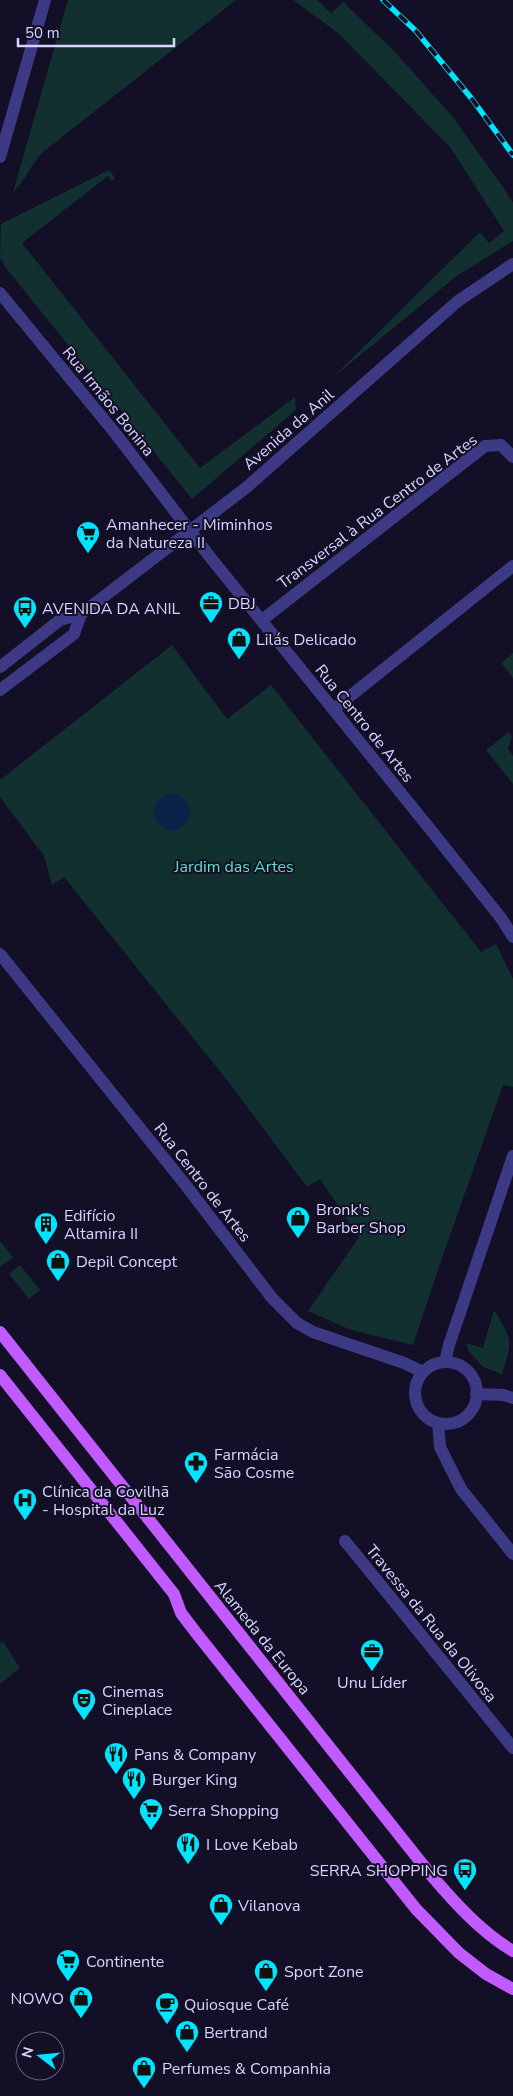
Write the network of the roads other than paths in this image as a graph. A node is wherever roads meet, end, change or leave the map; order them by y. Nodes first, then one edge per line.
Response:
1 (45, 0) edge
2 (0, 157) edge
3 (513, 264) edge
4 (0, 293) edge
5 (513, 457) edge
6 (190, 531) junction
7 (513, 566) edge
8 (81, 614) junction
9 (262, 620) junction
10 (0, 666) edge
11 (0, 690) edge
12 (334, 709) junction
13 (513, 936) edge
14 (0, 954) edge
15 (513, 1156) edge
16 (0, 1332) edge
17 (445, 1362) junction
18 (423, 1372) junction
19 (0, 1376) edge
20 (476, 1394) junction
21 (513, 1398) edge
22 (438, 1423) junction
23 (346, 1541) dead end
24 (513, 1554) edge
25 (513, 1748) edge
26 (513, 1951) edge
27 (513, 1989) edge

1 - 2 street
3 - 6 street, Avenida da Anil
4 - 6 street, Rua Irmãos Bonina
5 - 9 street, Transversal à Rua Centro de Artes
6 - 8 street, Avenida da Anil
6 - 9 street, Rua Centro de Artes
7 - 12 street
8 - 10 street, Avenida da Anil
8 - 11 street, Avenida da Anil
9 - 12 street, Rua Centro de Artes
12 - 13 street, Rua Centro de Artes
14 - 18 street, Rua Centro de Artes
15 - 17 street
16 - 26 main road, Alameda da Europa
17 - 18 street
17 - 20 street
18 - 22 street
19 - 27 main road
20 - 21 street
20 - 22 street
22 - 24 street
23 - 25 street, Travessa da Rua da Olivosa

